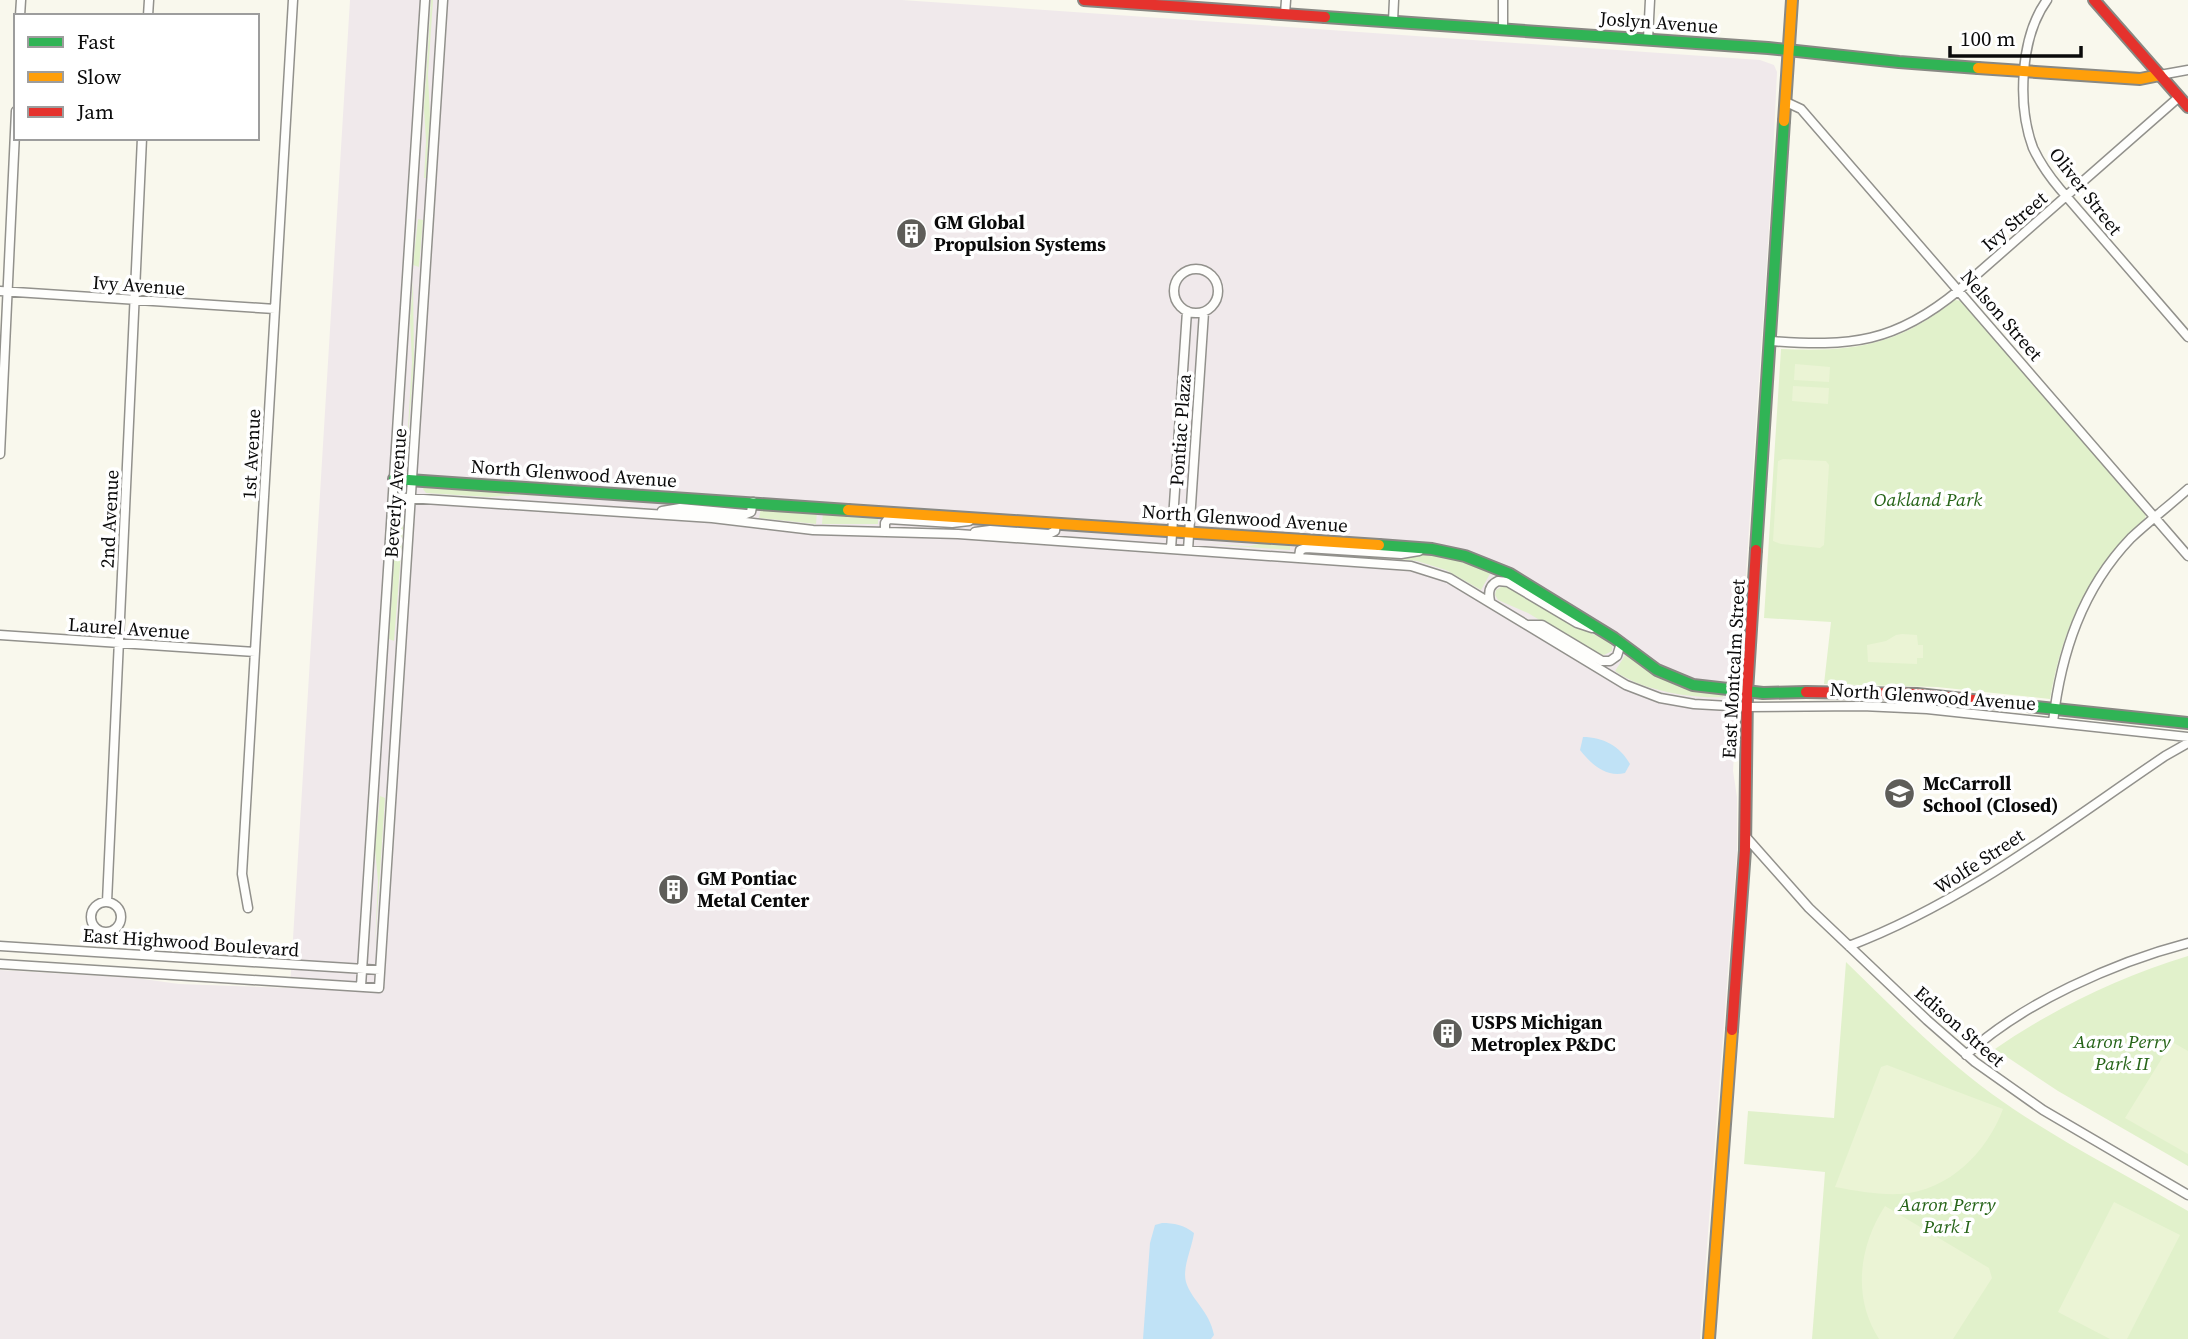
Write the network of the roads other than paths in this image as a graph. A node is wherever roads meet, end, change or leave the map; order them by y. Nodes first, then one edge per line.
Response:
1 (293, 0) edge
2 (425, 0) edge
3 (443, 0) edge
4 (1084, 0) edge
5 (1286, 0) edge
6 (1394, 0) edge
7 (1503, 0) edge
8 (1650, 0) edge
9 (1792, 0) edge
10 (2047, 0) edge
11 (2094, 0) edge
12 (1173, 3) edge
13 (1285, 14) junction
14 (1393, 21) junction
15 (1503, 29) junction
16 (1648, 39) junction
17 (1789, 51) junction
18 (2188, 69) edge
19 (2025, 71) junction
20 (2160, 75) junction
21 (2179, 97) junction
22 (1786, 102) junction
23 (2188, 107) edge
24 (14, 140) edge
25 (142, 140) edge
26 (2066, 197) junction
27 (1959, 290) junction
28 (4, 291) edge
29 (135, 300) junction
30 (275, 309) junction
31 (1187, 311) junction
32 (1203, 312) junction
33 (2188, 337) edge
34 (1770, 341) junction
35 (0, 454) edge
36 (394, 479) junction
37 (412, 480) junction
38 (2188, 489) edge
39 (393, 496) junction
40 (411, 498) junction
41 (753, 502) junction
42 (648, 513) junction
43 (2156, 516) junction
44 (986, 518) junction
45 (1056, 523) junction
46 (885, 531) junction
47 (1172, 531) junction
48 (1189, 532) junction
49 (958, 534) junction
50 (1171, 549) junction
51 (1432, 549) junction
52 (1188, 550) junction
53 (2188, 556) edge
54 (1298, 557) junction
55 (1490, 601) junction
56 (1526, 625) junction
57 (1608, 634) junction
58 (0, 635) edge
59 (119, 643) junction
60 (1621, 643) junction
61 (255, 652) junction
62 (1747, 692) junction
63 (1747, 707) junction
64 (2055, 709) junction
65 (2053, 722) junction
66 (2188, 723) edge
67 (2188, 737) edge
68 (2188, 743) edge
69 (1746, 837) junction
70 (107, 902) dead end
71 (248, 908) dead end
72 (2188, 943) edge
73 (0, 946) edge
74 (1849, 946) junction
75 (0, 964) edge
76 (362, 969) junction
77 (380, 970) junction
78 (361, 986) junction
79 (379, 988) joint
80 (1966, 1055) junction
81 (2188, 1195) edge
82 (1709, 1339) edge

1 - 30 street, 1st Avenue
2 - 36 street, Beverly Avenue
3 - 37 street, Beverly Avenue
4 - 12 main road, Joslyn Avenue
5 - 13 street
6 - 14 street
7 - 15 street
8 - 16 street
9 - 17 main road, East Montcalm Street
10 - 19 street, Oliver Street
11 - 20 main road
12 - 13 main road, Joslyn Avenue
13 - 14 main road, Joslyn Avenue
14 - 15 main road, Joslyn Avenue
15 - 16 main road, Joslyn Avenue
16 - 17 main road, Joslyn Avenue
17 - 19 main road, Joslyn Avenue
17 - 22 main road, East Montcalm Street
18 - 20 street, Joslyn Avenue
19 - 20 main road, Joslyn Avenue
19 - 26 street, Oliver Street
20 - 21 main road
21 - 23 main road
21 - 26 street, Ivy Street
22 - 27 street, Nelson Street
22 - 34 main road, East Montcalm Street
24 - 28 street
25 - 29 street, 2nd Avenue
26 - 27 street, Ivy Street
26 - 33 street, Oliver Street
27 - 34 street, Ivy Street
27 - 43 street, Nelson Street
28 - 29 street, Ivy Avenue
28 - 35 street
29 - 30 street, Ivy Avenue
29 - 59 street, 2nd Avenue
30 - 61 street, 1st Avenue
31 - 32 street
31 - 32 street
31 - 47 street, Pontiac Plaza
32 - 48 street, Pontiac Plaza
34 - 62 main road, East Montcalm Street
36 - 37 main road, North Glenwood Avenue
36 - 39 street, Beverly Avenue
37 - 40 street, Beverly Avenue
37 - 41 main road, North Glenwood Avenue
38 - 43 street
39 - 40 street, North Glenwood Avenue
39 - 76 street, Beverly Avenue
40 - 42 street, North Glenwood Avenue
40 - 77 street, Beverly Avenue
41 - 42 street, North Glenwood Avenue
41 - 44 main road, North Glenwood Avenue
42 - 46 street, North Glenwood Avenue
43 - 53 street, Nelson Street
43 - 64 street
44 - 45 main road, North Glenwood Avenue
44 - 46 street, North Glenwood Avenue
45 - 47 main road, North Glenwood Avenue
45 - 49 street, North Glenwood Avenue
46 - 49 street, North Glenwood Avenue
47 - 48 main road, North Glenwood Avenue
47 - 50 street, Pontiac Plaza
48 - 51 main road, North Glenwood Avenue
48 - 52 street, Pontiac Plaza
49 - 50 street, North Glenwood Avenue
50 - 52 street, North Glenwood Avenue
51 - 54 street, North Glenwood Avenue
51 - 57 main road, North Glenwood Avenue
52 - 54 street, North Glenwood Avenue
54 - 55 street, North Glenwood Avenue
55 - 56 street, North Glenwood Avenue
55 - 57 street, North Glenwood Avenue
56 - 60 street, North Glenwood Avenue
56 - 63 street, North Glenwood Avenue
57 - 60 main road, North Glenwood Avenue
58 - 59 street, Laurel Avenue
59 - 61 street, Laurel Avenue
59 - 70 street, 2nd Avenue
60 - 62 main road, North Glenwood Avenue
61 - 71 street, 1st Avenue
62 - 63 main road, East Montcalm Street
62 - 64 main road, North Glenwood Avenue
63 - 65 street, North Glenwood Avenue
63 - 69 main road, East Montcalm Street
64 - 65 street
64 - 66 main road, North Glenwood Avenue
65 - 67 street, North Glenwood Avenue
68 - 74 street, Wolfe Street
69 - 74 street, Edison Street
69 - 82 main road, East Montcalm Street
72 - 80 street
73 - 76 street, East Highwood Boulevard
74 - 80 street, Edison Street
75 - 78 street, East Highwood Boulevard
76 - 77 street, East Highwood Boulevard
76 - 78 street, Beverly Avenue
77 - 79 street, Beverly Avenue
78 - 79 street, East Highwood Boulevard
80 - 81 street, Edison Street

